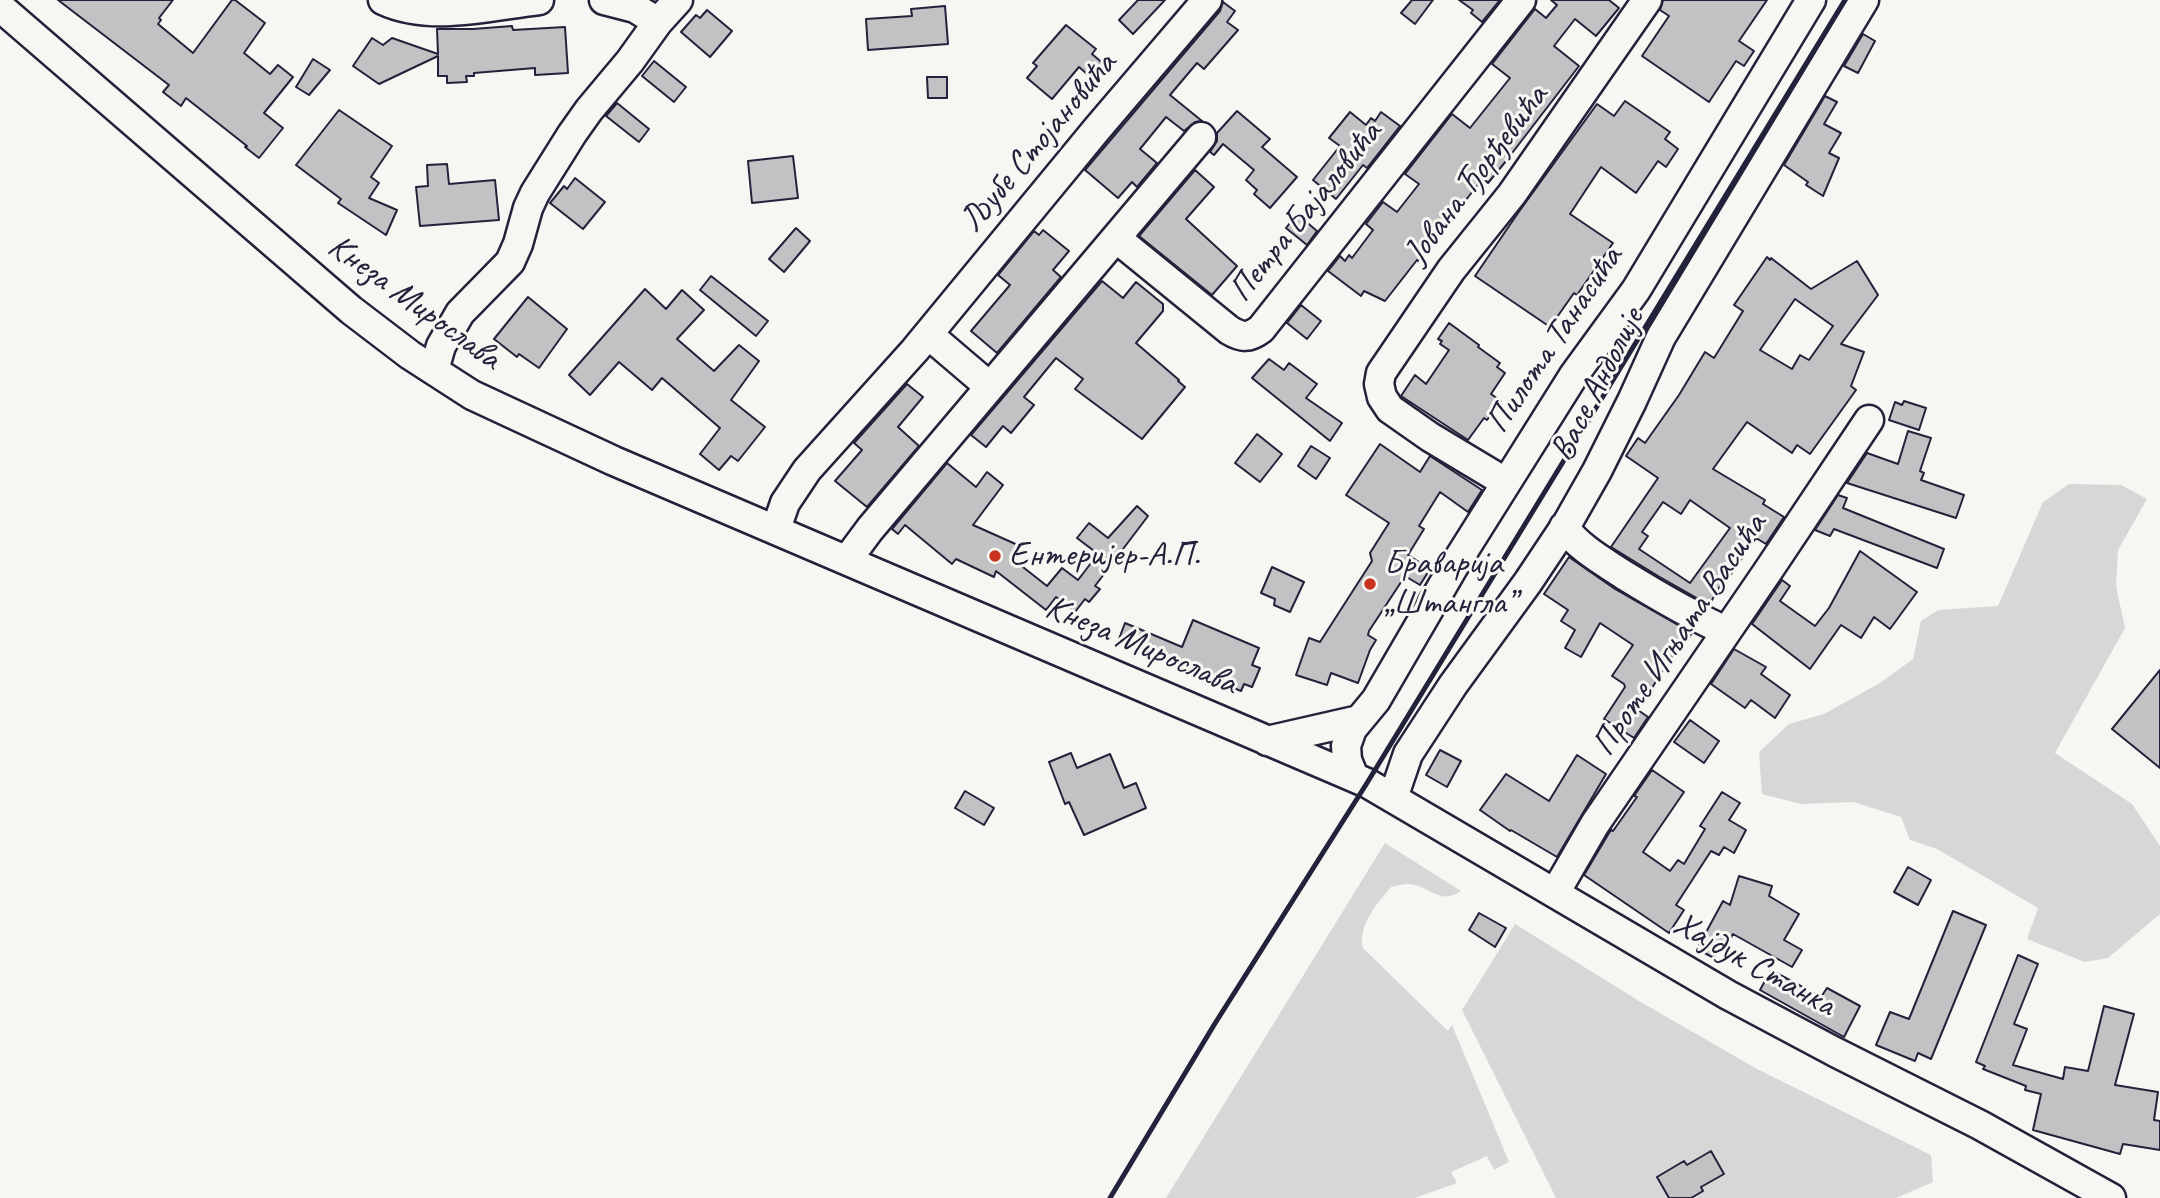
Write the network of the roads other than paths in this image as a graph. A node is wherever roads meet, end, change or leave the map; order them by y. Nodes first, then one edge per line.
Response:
1 (383, 0) edge
2 (538, 0) edge
3 (604, 0) edge
4 (678, 0) edge
5 (1208, 0) edge
6 (1521, 0) edge
7 (1647, 0) edge
8 (1811, 0) edge
9 (1864, 0) edge
10 (0, 7) edge
11 (658, 22) junction
12 (1201, 136) dead end
13 (1116, 238) junction
14 (929, 335) junction
15 (434, 370) junction
16 (989, 387) junction
17 (1869, 420) dead end
18 (1505, 482) junction
19 (1564, 527) junction
20 (776, 529) junction
21 (847, 560) junction
22 (1726, 631) junction
23 (1359, 720) junction
24 (1267, 741) junction
25 (1361, 780) junction
26 (1393, 798) junction
27 (1555, 893) junction
28 (2111, 1198) edge

1 - 2 street
3 - 11 street
4 - 11 street
5 - 14 street, Љубе Стојановића
6 - 13 street, Петра Бајаловића
7 - 18 street, Јована Ђорђевића
8 - 18 street, Пилота Танасића
9 - 19 street, Васе Андолије
10 - 15 street, Кнеза Мирослава
11 - 15 street
12 - 13 street
13 - 16 street
14 - 16 street
14 - 20 street, Љубе Стојановића
15 - 20 street, Кнеза Мирослава
16 - 21 street
17 - 22 street, Проте Игњата Васића
18 - 23 street, Пилота Танасића
19 - 22 street
19 - 26 street, Васе Андолије
20 - 21 street, Кнеза Мирослава
21 - 24 street, Кнеза Мирослава
22 - 27 street, Проте Игњата Васића
23 - 24 street
23 - 25 street, Пилота Танасића
24 - 25 street, Кнеза Мирослава
25 - 26 street, Хајдук Станка
26 - 27 street, Хајдук Станка
27 - 28 street, Хајдук Станка

